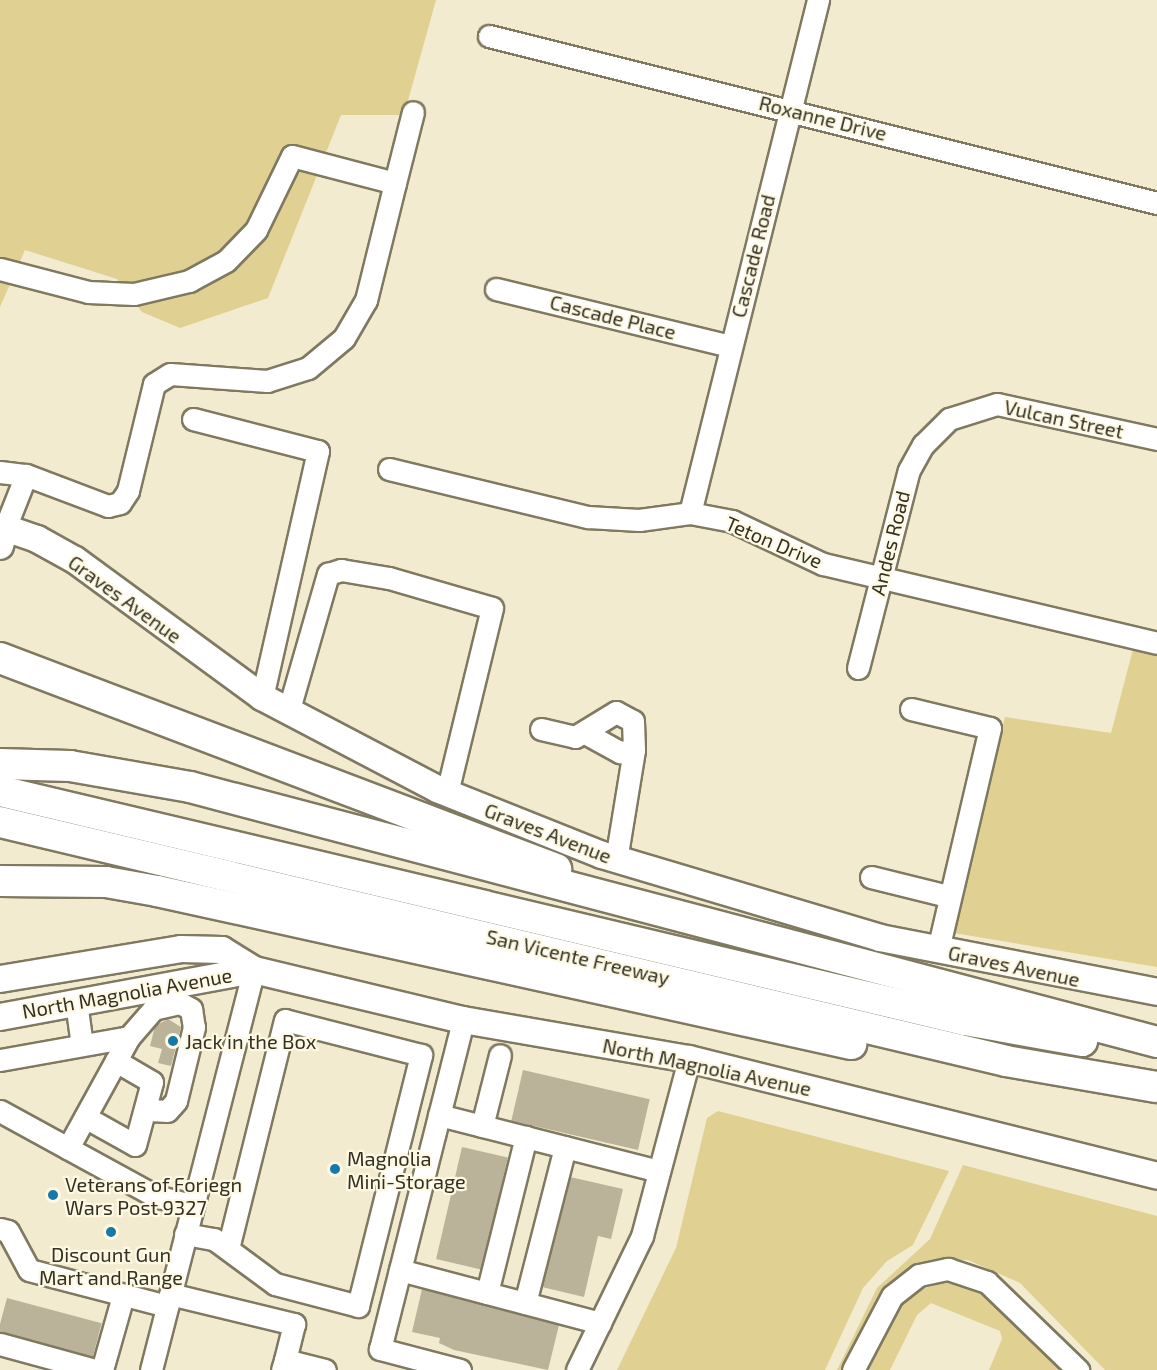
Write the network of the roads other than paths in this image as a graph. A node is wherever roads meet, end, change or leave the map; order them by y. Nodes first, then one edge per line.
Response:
1 (818, 0) edge
2 (489, 36) dead end
3 (790, 110) junction
4 (413, 112) dead end
5 (395, 183) junction
6 (1157, 203) edge
7 (0, 269) edge
8 (496, 289) dead end
9 (730, 346) junction
10 (193, 419) dead end
11 (940, 427) joint
12 (1157, 439) edge
13 (389, 469) dead end
14 (0, 472) edge
15 (26, 475) junction
16 (690, 513) junction
17 (2, 534) edge
18 (881, 579) junction
19 (1157, 643) edge
20 (0, 658) edge
21 (858, 668) dead end
22 (262, 697) junction
23 (289, 709) junction
24 (911, 709) dead end
25 (541, 729) dead end
26 (587, 734) junction
27 (634, 750) junction
28 (0, 764) edge
29 (0, 792) edge
30 (447, 793) junction
31 (0, 822) edge
32 (616, 860) junction
33 (871, 877) dead end
34 (0, 881) edge
35 (948, 896) junction
36 (648, 912) junction
37 (938, 950) junction
38 (254, 969) junction
39 (0, 979) edge
40 (1157, 992) edge
41 (76, 1002) junction
42 (0, 1017) edge
43 (463, 1020) junction
44 (129, 1037) junction
45 (1157, 1042) edge
46 (82, 1045) junction
47 (1157, 1049) edge
48 (500, 1055) dead end
49 (688, 1059) junction
50 (0, 1060) edge
51 (116, 1061) junction
52 (1157, 1088) edge
53 (145, 1110) junction
54 (0, 1111) edge
55 (439, 1115) junction
56 (85, 1117) junction
57 (482, 1126) junction
58 (526, 1137) junction
59 (565, 1147) junction
60 (68, 1148) junction
61 (658, 1171) junction
62 (1157, 1176) edge
63 (192, 1205) junction
64 (0, 1229) edge
65 (185, 1234) junction
66 (228, 1248) junction
67 (400, 1270) junction
68 (486, 1293) junction
69 (123, 1296) junction
70 (168, 1300) junction
71 (525, 1303) junction
72 (600, 1323) junction
73 (0, 1344) edge
74 (283, 1365) edge
75 (95, 1370) edge
76 (102, 1370) edge
77 (151, 1370) edge
78 (325, 1370) edge
79 (459, 1370) edge
80 (577, 1370) edge
81 (853, 1370) edge
82 (1078, 1370) edge

1 - 3 street, Cascade Road
2 - 3 street, Roxanne Drive
3 - 6 street, Roxanne Drive
3 - 9 street, Cascade Road
4 - 5 street
5 - 7 street
5 - 15 street
8 - 9 street, Cascade Place
9 - 16 street, Cascade Road
10 - 22 street
11 - 12 street, Vulcan Street
11 - 18 street, Andes Road
13 - 16 street, Teton Drive
14 - 15 street
15 - 17 street
16 - 18 street, Teton Drive
17 - 22 main road, Graves Avenue
18 - 19 street, Teton Drive
18 - 21 street, Andes Road
20 - 36 highway
22 - 23 main road, Graves Avenue
23 - 30 main road, Graves Avenue
23 - 30 street
24 - 35 street
25 - 26 street
26 - 27 street
26 - 27 street
27 - 32 street
28 - 36 highway
29 - 47 highway, San Vicente Freeway
30 - 32 main road, Graves Avenue
31 - 52 highway, San Vicente Freeway
32 - 37 main road, Graves Avenue
33 - 35 street
34 - 52 highway
35 - 37 street
36 - 45 highway
37 - 40 main road, Graves Avenue
38 - 39 main road, North Magnolia Avenue
38 - 41 main road, North Magnolia Avenue
38 - 43 main road, North Magnolia Avenue
38 - 63 street
41 - 42 main road, North Magnolia Avenue
41 - 46 street
43 - 49 main road, North Magnolia Avenue
43 - 55 street
44 - 46 street
44 - 51 street
44 - 53 street
46 - 50 street
48 - 57 street
49 - 61 street
49 - 62 main road, North Magnolia Avenue
51 - 53 street
51 - 56 street
53 - 56 street
54 - 60 street
55 - 57 street
55 - 67 street
56 - 60 street
57 - 58 street
58 - 59 street
58 - 68 street
59 - 61 street
59 - 71 street
60 - 63 street
61 - 72 street
63 - 65 street
64 - 69 street
65 - 66 street
65 - 70 street
66 - 66 street
67 - 68 street
67 - 79 street
68 - 71 street
69 - 70 street
69 - 76 street
70 - 74 street
70 - 77 street
71 - 72 street
72 - 80 street
73 - 75 street
74 - 78 street
81 - 82 street

